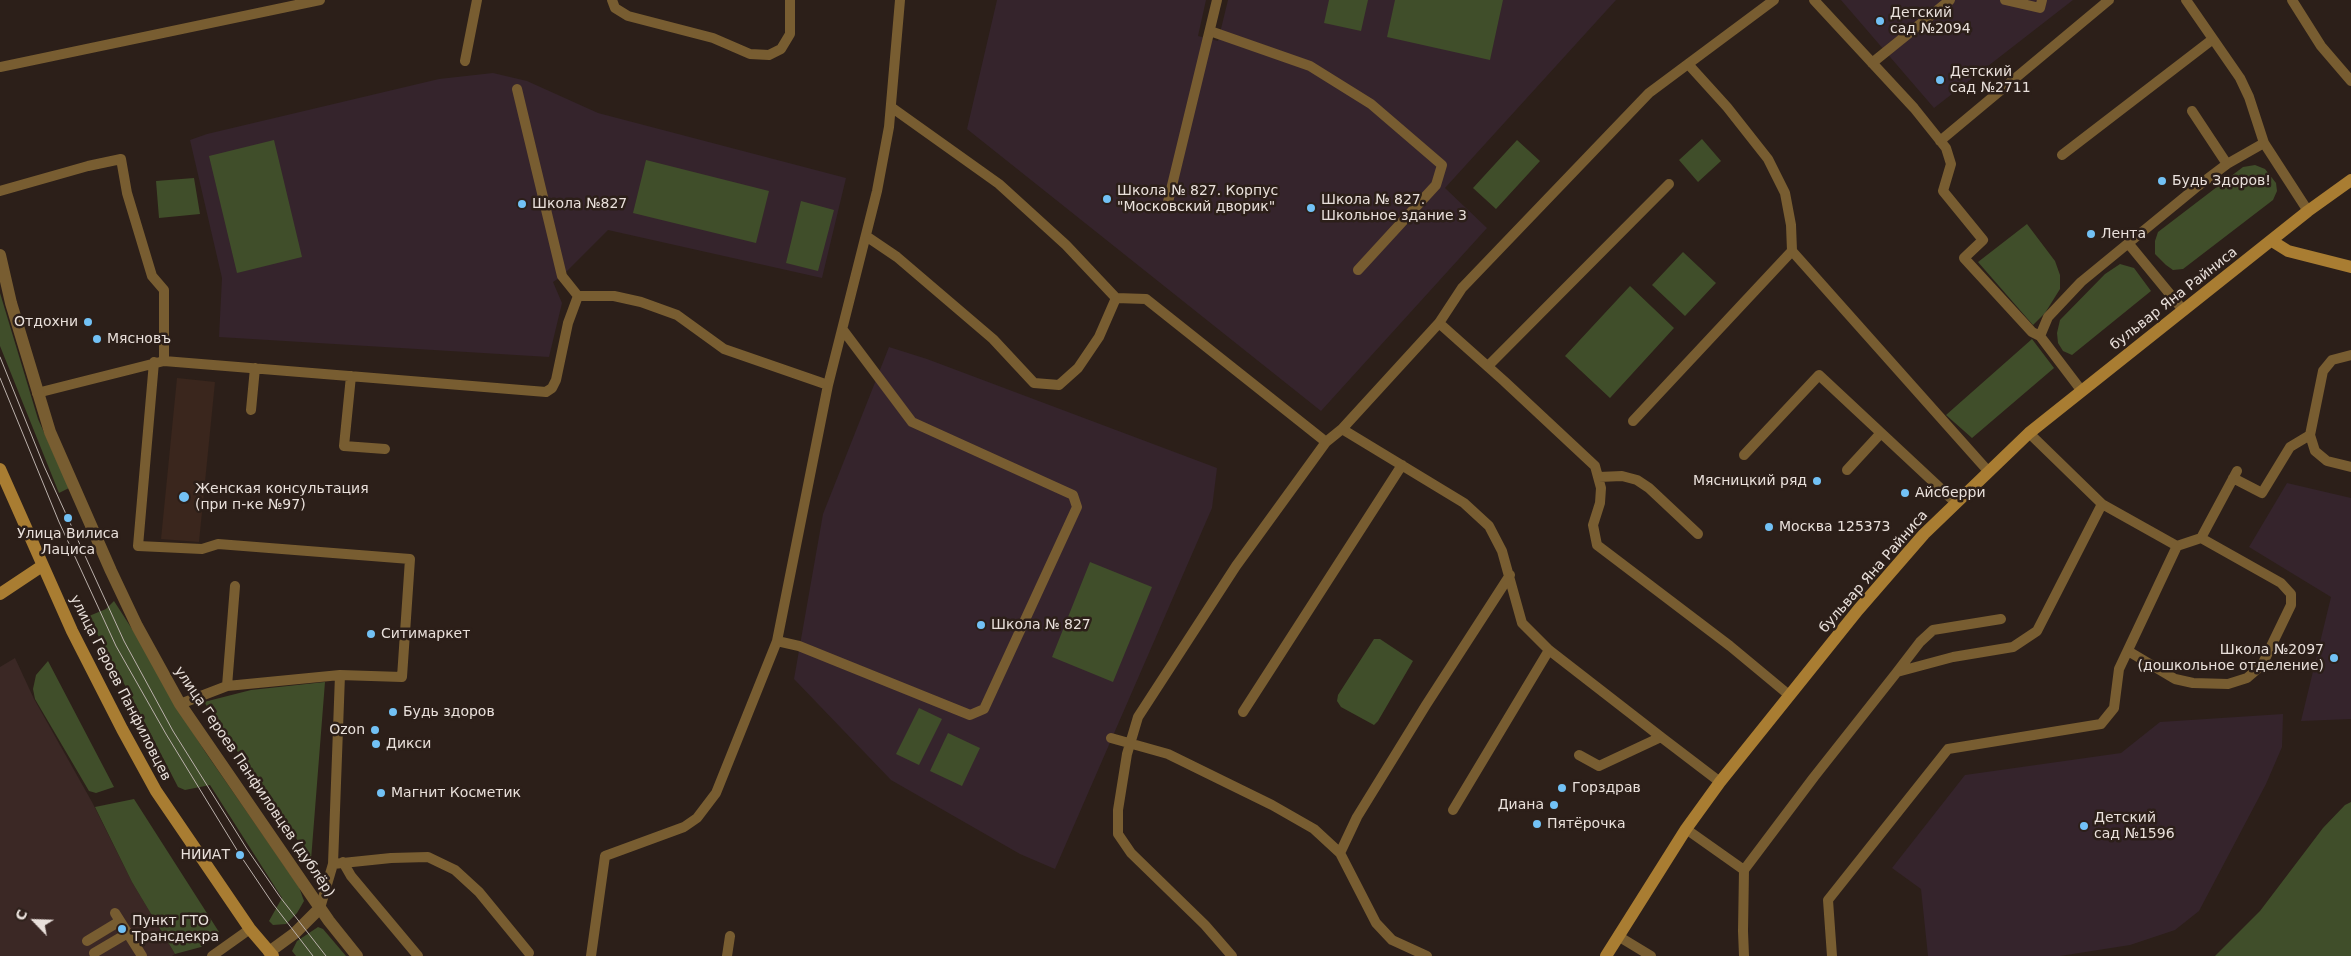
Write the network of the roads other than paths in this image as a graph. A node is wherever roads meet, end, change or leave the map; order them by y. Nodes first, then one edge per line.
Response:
1 (320, 0) edge
2 (477, 0) edge
3 (612, 0) edge
4 (790, 0) edge
5 (900, 0) edge
6 (1217, 0) edge
7 (1774, 0) edge
8 (1814, 0) edge
9 (1950, 0) edge
10 (2005, 0) edge
11 (2042, 0) edge
12 (2109, 0) edge
13 (2186, 0) edge
14 (2292, 0) edge
15 (1210, 31) junction
16 (2213, 39) junction
17 (466, 61) dead end
18 (1872, 63) junction
19 (1688, 64) junction
20 (0, 66) edge
21 (2351, 81) edge
22 (517, 89) dead end
23 (891, 107) junction
24 (2192, 111) dead end
25 (1940, 141) junction
26 (2264, 143) junction
27 (2062, 155) dead end
28 (2227, 164) junction
29 (2351, 180) edge
30 (1669, 184) dead end
31 (0, 191) edge
32 (1168, 202) dead end
33 (2308, 211) junction
34 (866, 236) junction
35 (2272, 241) junction
36 (2128, 243) junction
37 (1792, 251) junction
38 (0, 255) edge
39 (2351, 267) edge
40 (1358, 270) dead end
41 (578, 296) junction
42 (1116, 298) junction
43 (2183, 310) junction
44 (1439, 323) junction
45 (843, 330) junction
46 (2040, 336) junction
47 (2351, 355) edge
48 (159, 362) junction
49 (1488, 366) junction
50 (255, 368) junction
51 (351, 376) junction
52 (828, 385) junction
53 (2081, 390) junction
54 (38, 393) junction
55 (251, 410) dead end
56 (1633, 421) dead end
57 (1342, 429) junction
58 (1882, 433) junction
59 (2029, 433) junction
60 (2310, 435) junction
61 (1326, 442) junction
62 (385, 449) dead end
63 (1744, 455) dead end
64 (1402, 465) junction
65 (2351, 466) edge
66 (0, 469) edge
67 (1847, 470) dead end
68 (1988, 471) junction
69 (1599, 478) junction
70 (1955, 502) junction
71 (2102, 504) junction
72 (1698, 534) dead end
73 (2202, 538) junction
74 (2177, 546) junction
75 (42, 566) junction
76 (1510, 575) junction
77 (235, 586) dead end
78 (0, 593) edge
79 (2001, 619) dead end
80 (777, 641) junction
81 (1549, 650) junction
82 (2128, 651) junction
83 (1897, 672) junction
84 (340, 675) junction
85 (227, 686) junction
86 (1789, 695) junction
87 (180, 704) junction
88 (1243, 712) dead end
89 (1661, 737) junction
90 (1111, 738) dead end
91 (1130, 743) junction
92 (1579, 755) dead end
93 (1720, 782) junction
94 (1454, 810) dead end
95 (1686, 829) junction
96 (1340, 853) junction
97 (338, 863) junction
98 (1744, 870) junction
99 (320, 908) junction
100 (250, 929) junction
101 (128, 933) junction
102 (730, 936) dead end
103 (1618, 936) junction
104 (87, 941) dead end
105 (94, 953) dead end
106 (529, 953) dead end
107 (271, 954) edge
108 (142, 956) edge
109 (212, 956) edge
110 (357, 956) edge
111 (418, 956) edge
112 (591, 956) edge
113 (727, 956) edge
114 (1232, 956) edge
115 (1427, 956) edge
116 (1606, 956) edge
117 (1651, 956) edge
118 (1744, 956) edge
119 (1832, 956) edge

1 - 20 lane
2 - 17 lane
3 - 4 lane
5 - 23 lane
6 - 15 lane
7 - 19 lane
8 - 18 lane
9 - 18 lane
10 - 11 lane
12 - 25 lane
13 - 16 lane
14 - 21 lane
15 - 32 lane
15 - 40 lane
16 - 26 lane
16 - 27 lane
18 - 25 lane
19 - 37 lane
19 - 44 lane
22 - 41 lane
23 - 34 lane
23 - 42 lane
24 - 28 lane
25 - 46 lane
26 - 28 lane
26 - 33 lane
28 - 36 lane
29 - 33 main road, бульвар Яна Райниса
30 - 49 lane
31 - 48 lane
33 - 35 main road, бульвар Яна Райниса
34 - 42 lane
34 - 45 lane
35 - 39 main road
35 - 43 main road, бульвар Яна Райниса
36 - 43 lane
36 - 46 lane
37 - 56 lane
37 - 68 lane
38 - 54 street, улица Героев Панфиловцев (дублёр)
41 - 51 lane
41 - 52 lane
42 - 61 lane
43 - 53 main road, бульвар Яна Райниса
44 - 49 lane
44 - 57 lane
45 - 52 lane
45 - 80 lane
46 - 53 lane
47 - 60 lane
48 - 50 lane
48 - 54 lane
48 - 84 lane
49 - 69 lane
50 - 51 lane
50 - 55 lane
51 - 62 lane
52 - 80 lane
53 - 59 main road, бульвар Яна Райниса
54 - 87 street, улица Героев Панфиловцев (дублёр)
57 - 61 lane
57 - 64 lane
58 - 63 lane
58 - 67 lane
58 - 70 lane
59 - 68 main road, бульвар Яна Райниса
59 - 71 lane
60 - 65 lane
60 - 73 lane
61 - 91 lane
64 - 76 lane
64 - 88 lane
66 - 75 main road, улица Героев Панфиловцев
68 - 70 main road, бульвар Яна Райниса
69 - 72 lane
69 - 86 lane
70 - 86 main road, бульвар Яна Райниса
71 - 74 lane
71 - 83 lane
73 - 74 lane
73 - 82 lane
74 - 82 lane
75 - 78 main road
75 - 100 main road, улица Героев Панфиловцев
76 - 81 lane
76 - 96 lane
77 - 85 lane
79 - 83 lane
80 - 112 lane
81 - 89 lane
81 - 94 lane
82 - 119 lane
83 - 98 lane
84 - 85 lane
84 - 97 lane
85 - 87 lane
86 - 93 main road, бульвар Яна Райниса
87 - 99 street, улица Героев Панфиловцев (дублёр)
89 - 92 lane
89 - 93 lane
90 - 91 lane
91 - 96 lane
91 - 114 lane
93 - 95 main road, бульвар Яна Райниса
95 - 98 lane
95 - 103 main road, бульвар Яна Райниса
96 - 115 lane
97 - 99 lane
97 - 106 lane
97 - 111 lane
98 - 118 lane
99 - 107 street
99 - 110 street, улица Героев Панфиловцев (дублёр)
100 - 107 main road, улица Героев Панфиловцев
100 - 109 lane
101 - 104 lane
101 - 105 lane
101 - 108 lane
102 - 113 lane
103 - 116 main road, бульвар Яна Райниса
103 - 117 lane

